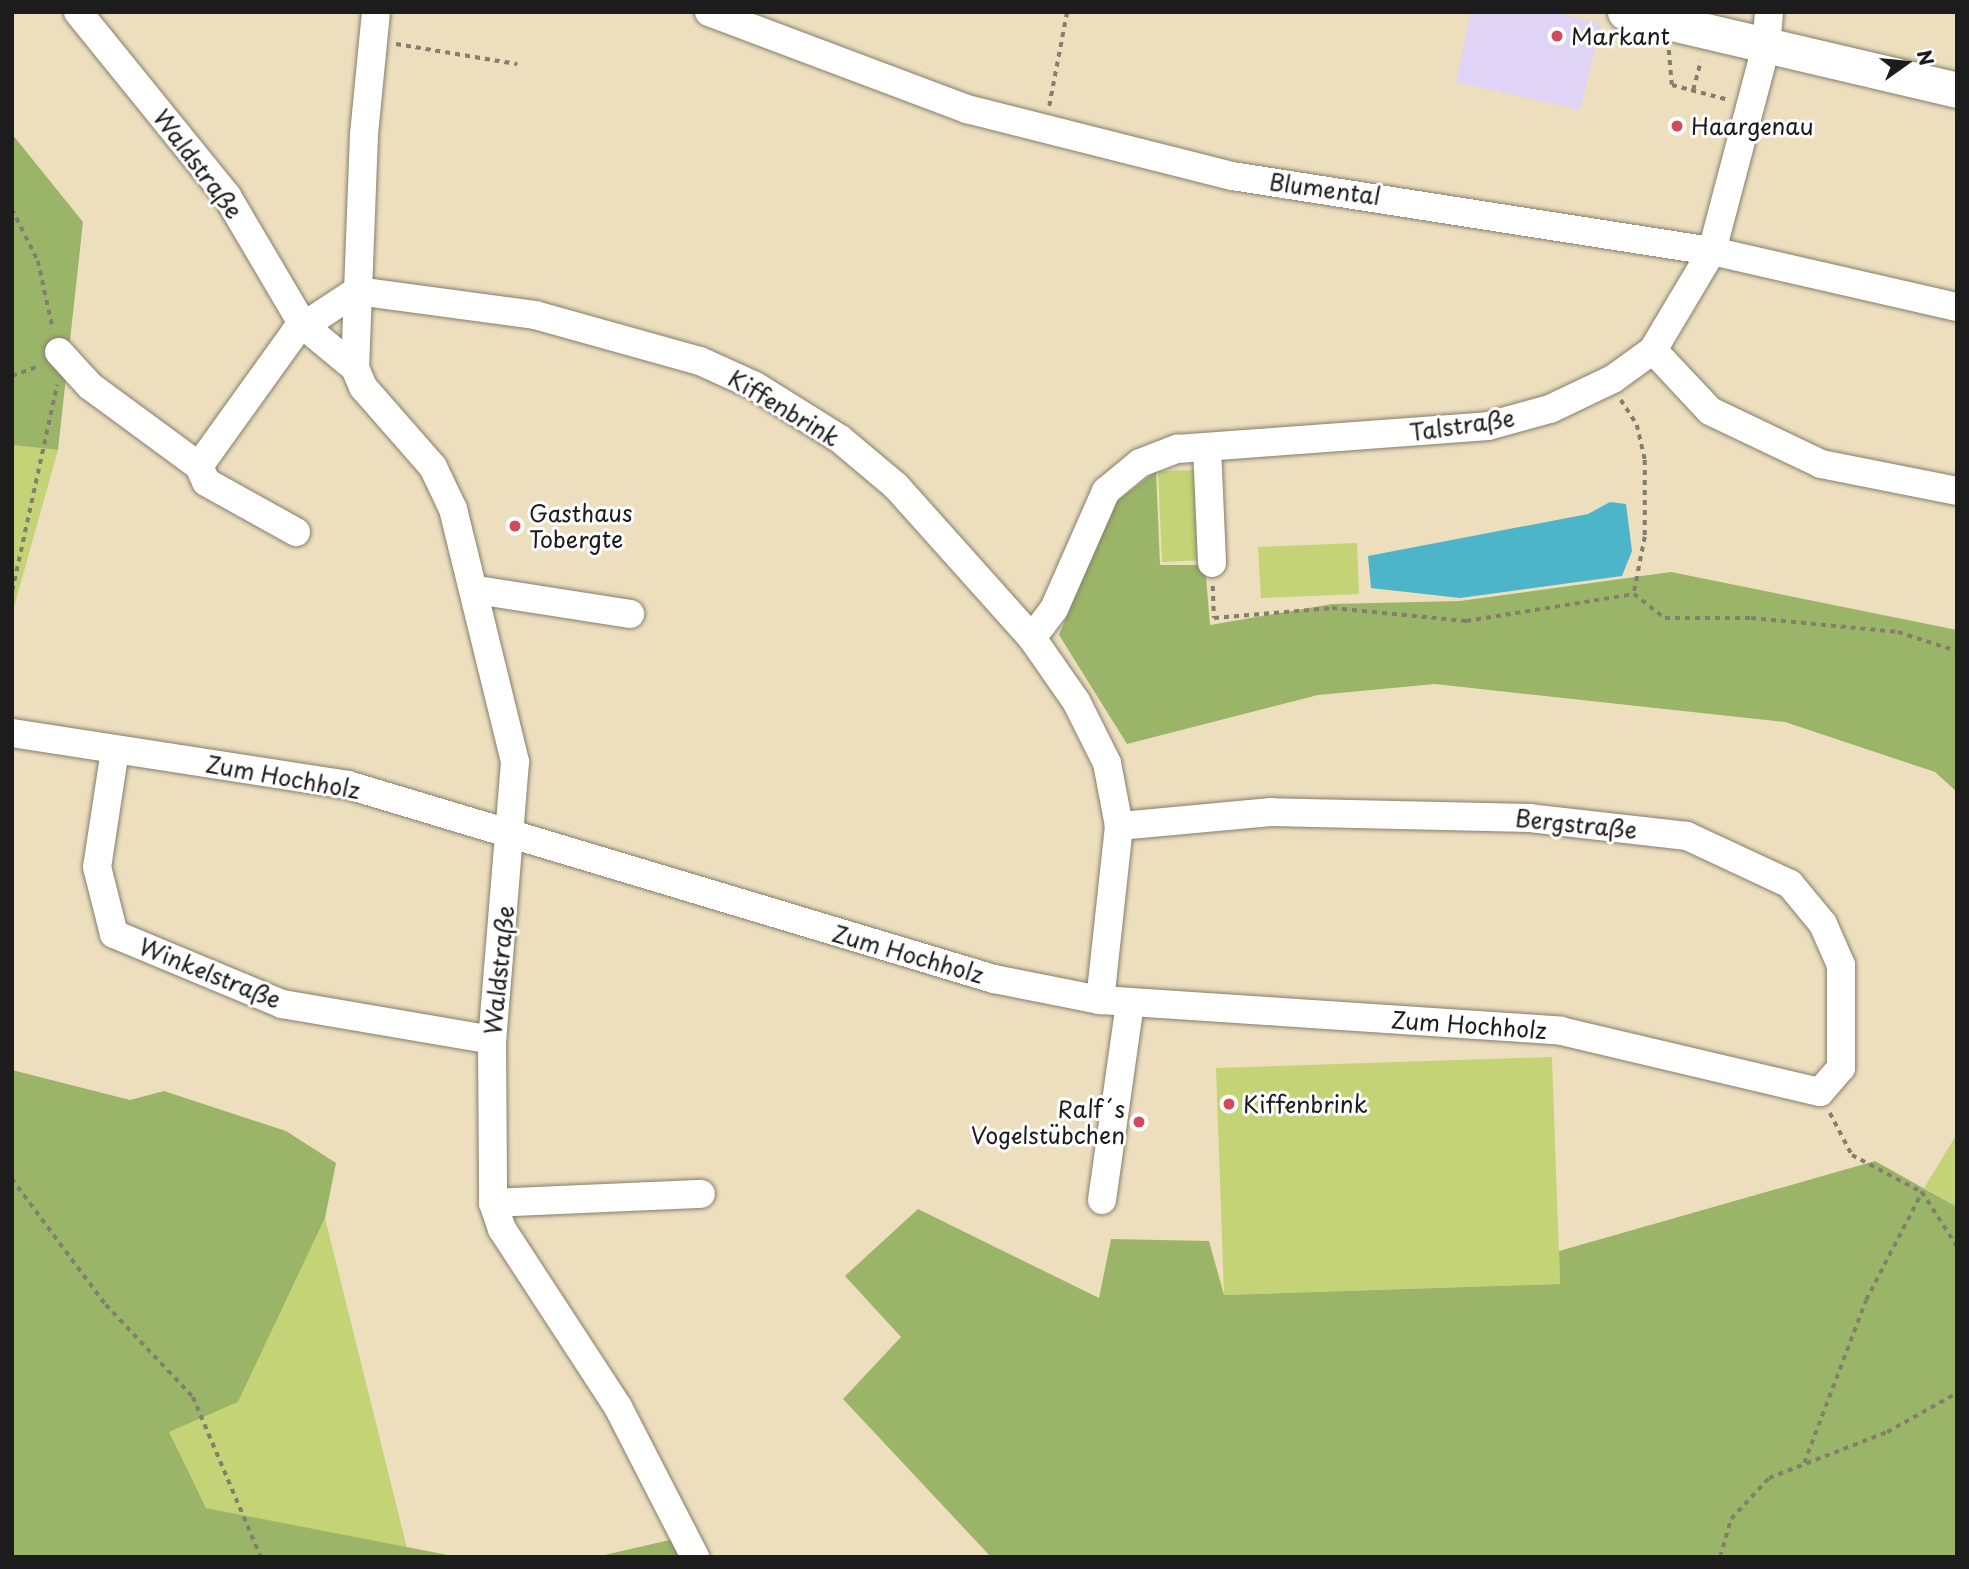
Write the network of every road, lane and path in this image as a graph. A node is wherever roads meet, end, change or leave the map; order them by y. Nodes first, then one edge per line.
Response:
1 (78, 12) edge
2 (376, 12) edge
3 (709, 12) edge
4 (1067, 12) edge
5 (1625, 12) edge
6 (1769, 12) edge
7 (1667, 23) junction
8 (373, 40) junction
9 (1766, 47) junction
10 (1701, 61) dead end
11 (517, 64) dead end
12 (1693, 90) junction
13 (1957, 90) edge
14 (1751, 106) junction
15 (1045, 126) junction
16 (12, 209) edge
17 (1712, 251) junction
18 (357, 291) junction
19 (1957, 307) edge
20 (303, 325) junction
21 (1653, 350) junction
22 (59, 352) junction
23 (355, 368) junction
24 (12, 376) edge
25 (1609, 381) junction
26 (1207, 447) junction
27 (199, 466) junction
28 (1957, 491) edge
29 (296, 532) dead end
30 (1212, 563) joint
31 (477, 590) junction
32 (12, 591) edge
33 (1634, 594) junction
34 (629, 614) dead end
35 (1032, 638) junction
36 (1957, 650) edge
37 (12, 733) edge
38 (115, 750) junction
39 (1119, 826) junction
40 (512, 837) junction
41 (1100, 1000) junction
42 (1130, 1003) junction
43 (492, 1040) junction
44 (1820, 1092) junction
45 (12, 1180) edge
46 (1922, 1192) junction
47 (701, 1194) dead end
48 (1102, 1200) dead end
49 (493, 1203) junction
50 (1957, 1246) edge
51 (1957, 1393) edge
52 (1803, 1464) junction
53 (261, 1557) edge
54 (695, 1557) edge
55 (1720, 1557) edge

1 - 20 street, Waldstraße
2 - 8 street
3 - 15 street, Blumental
4 - 15 path
5 - 7 main road
6 - 9 street, Talstraße
7 - 9 main road
7 - 12 path
8 - 11 path
8 - 18 street
9 - 13 main road
9 - 14 street, Talstraße
10 - 12 path
12 - 14 path
14 - 17 street, Talstraße
15 - 17 street, Blumental
16 - 22 path
17 - 19 street, Blumental
17 - 21 street, Talstraße
18 - 20 street
18 - 23 street
18 - 35 street, Kiffenbrink
20 - 23 street, Waldstraße
20 - 27 street
21 - 25 street, Talstraße
21 - 28 street
22 - 24 path
22 - 27 street
22 - 32 path
23 - 31 street, Waldstraße
25 - 26 street, Talstraße
25 - 33 path
26 - 30 street
26 - 35 street, Talstraße
27 - 29 street
30 - 33 path
31 - 34 street
31 - 40 street, Waldstraße
33 - 36 path
35 - 39 street, Kiffenbrink
37 - 38 street, Zum Hochholz
38 - 40 street, Zum Hochholz
38 - 43 street, Winkelstraße
39 - 41 street, Kiffenbrink
39 - 44 street, Bergstraße
40 - 41 street, Zum Hochholz
40 - 43 street, Waldstraße
41 - 42 street, Zum Hochholz
42 - 44 street, Zum Hochholz
42 - 48 street
43 - 49 street, Waldstraße
44 - 46 path
45 - 53 path
46 - 50 path
46 - 52 path
47 - 49 street
49 - 54 street, Waldstraße
51 - 52 path
52 - 55 path

